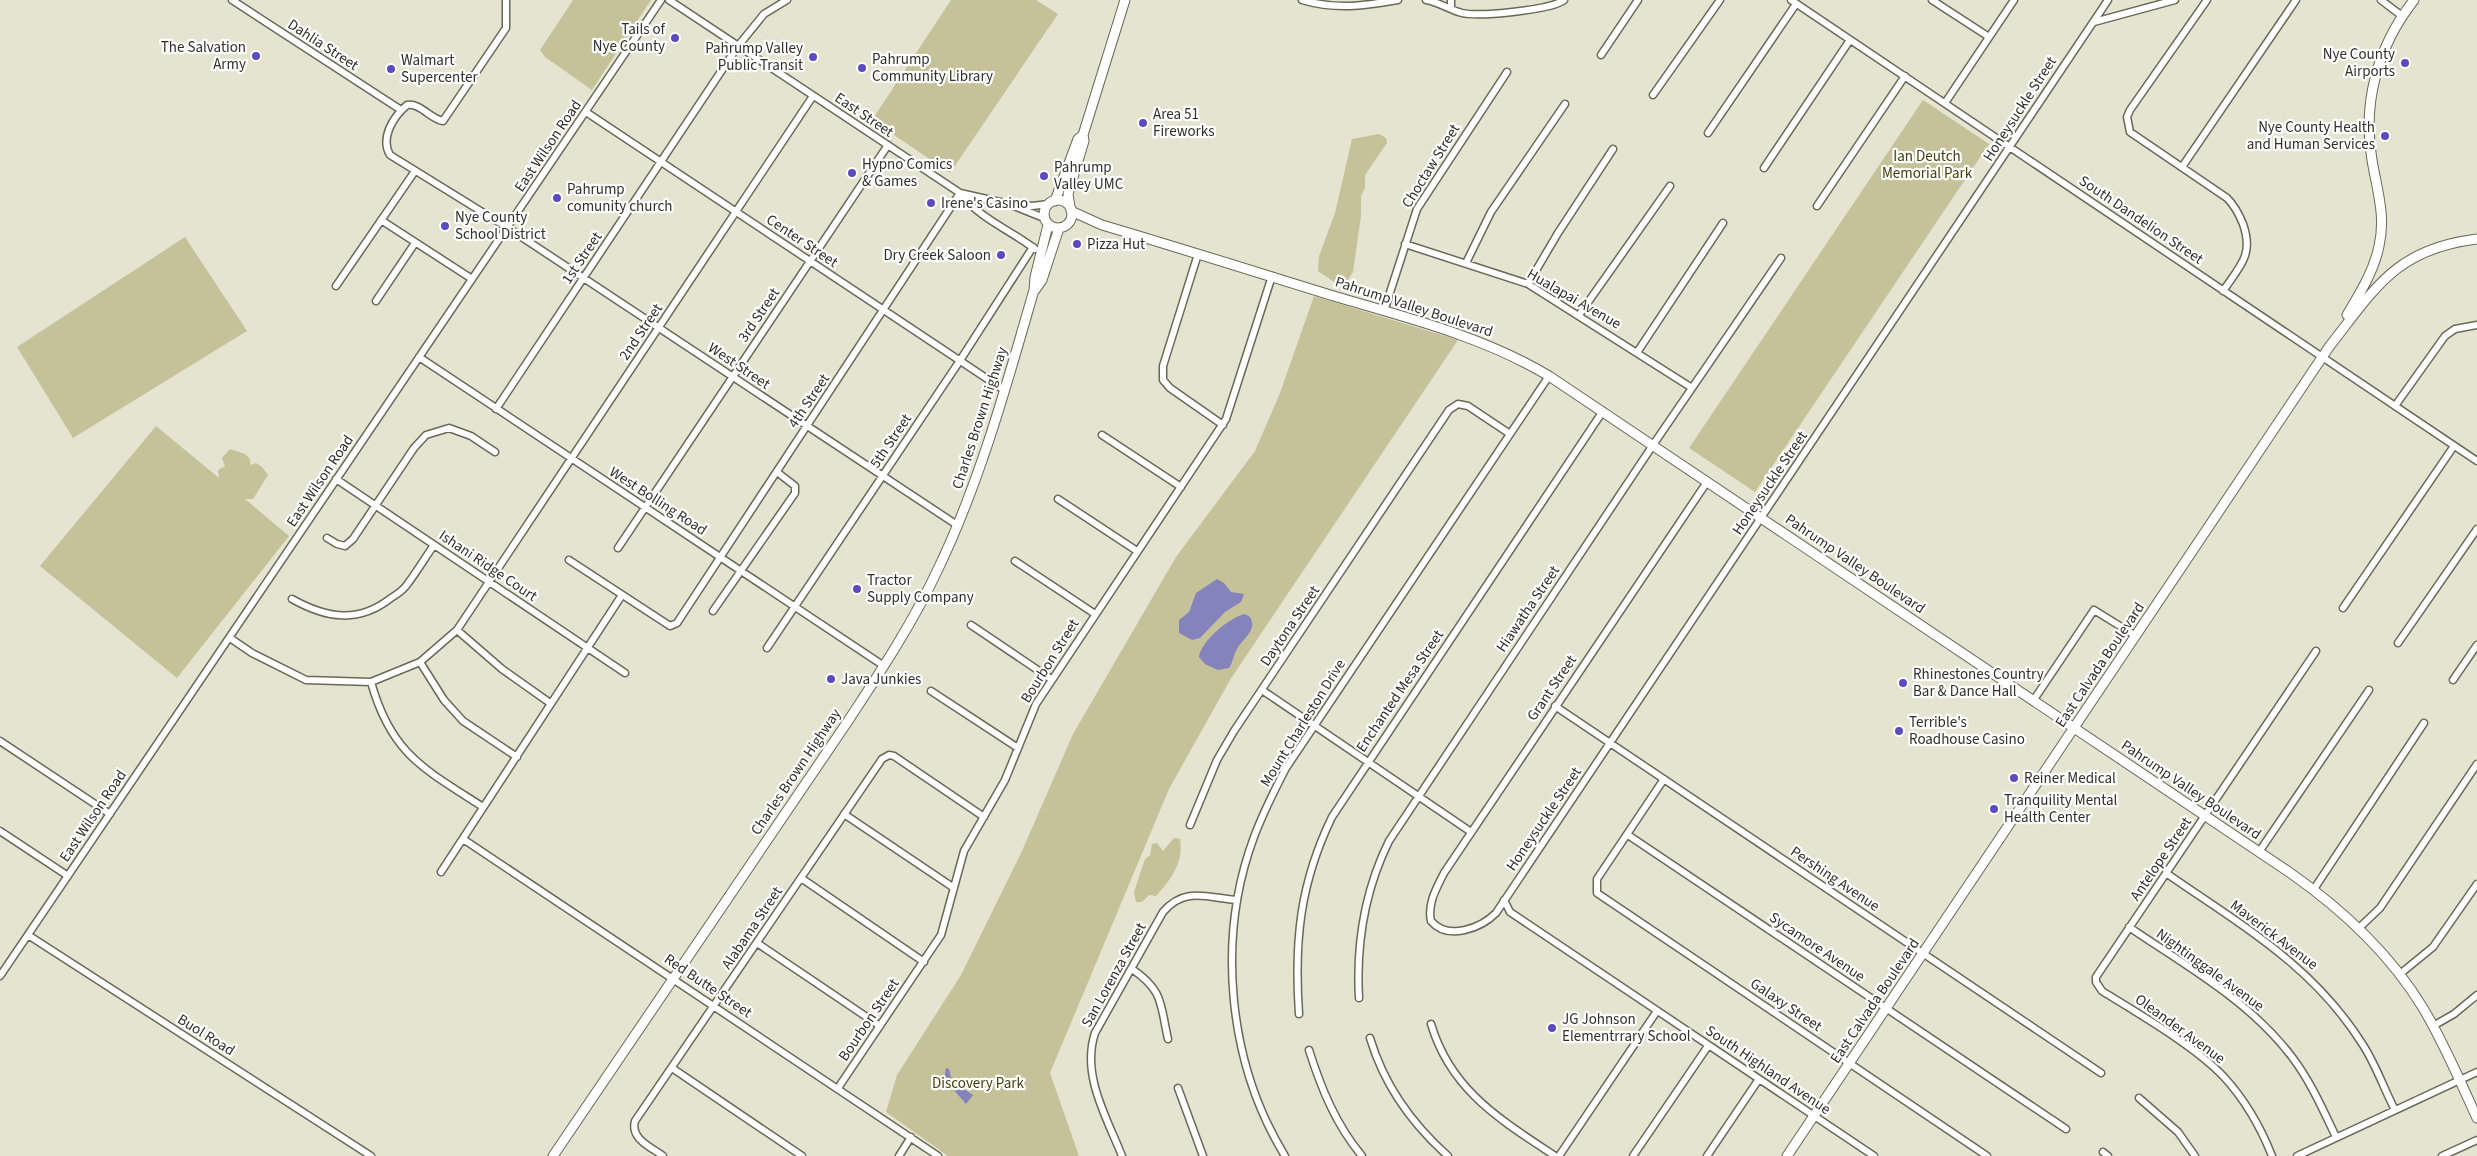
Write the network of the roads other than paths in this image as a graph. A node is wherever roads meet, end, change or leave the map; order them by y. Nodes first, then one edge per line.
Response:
1 (232, 0) edge
2 (506, 0) edge
3 (661, 0) edge
4 (669, 0) edge
5 (787, 0) edge
6 (1125, 0) edge
7 (1302, 0) edge
8 (1398, 0) edge
9 (1426, 0) edge
10 (1451, 0) edge
11 (1564, 0) edge
12 (1638, 0) edge
13 (1720, 0) edge
14 (1932, 0) edge
15 (2014, 0) edge
16 (2108, 0) edge
17 (2174, 0) edge
18 (2207, 0) edge
19 (2296, 0) edge
20 (2381, 0) edge
21 (2414, 0) edge
22 (1794, 2) edge
23 (1451, 9) junction
24 (2402, 16) junction
25 (2093, 22) junction
26 (1989, 38) junction
27 (1850, 40) junction
28 (738, 46) junction
29 (1601, 55) dead end
30 (1507, 72) dead end
31 (1904, 76) junction
32 (813, 96) junction
33 (1653, 96) dead end
34 (1945, 103) junction
35 (1565, 104) dead end
36 (401, 110) junction
37 (586, 112) junction
38 (1708, 133) dead end
39 (1083, 135) junction
40 (888, 145) junction
41 (2010, 148) junction
42 (1613, 149) dead end
43 (661, 162) junction
44 (2182, 167) junction
45 (1764, 168) dead end
46 (415, 170) junction
47 (1670, 186) dead end
48 (960, 193) junction
49 (1052, 202) junction
50 (1009, 204) junction
51 (1817, 206) dead end
52 (1070, 209) junction
53 (736, 212) junction
54 (381, 220) junction
55 (1088, 220) junction
56 (1046, 221) junction
57 (1723, 223) dead end
58 (1068, 224) junction
59 (508, 228) junction
60 (1059, 228) junction
61 (2477, 239) edge
62 (415, 243) junction
63 (1405, 244) junction
64 (1032, 247) junction
65 (1198, 254) junction
66 (1042, 255) junction
67 (1782, 258) dead end
68 (810, 261) junction
69 (1466, 263) junction
70 (2374, 264) junction
71 (2389, 274) junction
72 (1272, 276) junction
73 (584, 278) junction
74 (472, 279) junction
75 (1528, 284) junction
76 (336, 286) dead end
77 (1034, 290) junction
78 (2224, 291) junction
79 (376, 301) dead end
80 (884, 310) junction
81 (1384, 311) junction
82 (1580, 315) junction
83 (2477, 327) edge
84 (659, 328) junction
85 (2329, 347) junction
86 (1638, 351) junction
87 (418, 357) junction
88 (2322, 357) junction
89 (959, 362) junction
90 (1549, 376) junction
91 (732, 377) junction
92 (1692, 388) junction
93 (1004, 390) junction
94 (2394, 406) junction
95 (496, 409) junction
96 (1602, 412) junction
97 (1223, 425) junction
98 (807, 426) junction
99 (1510, 434) junction
100 (1102, 435) dead end
101 (1653, 445) junction
102 (2454, 446) junction
103 (495, 452) dead end
104 (572, 459) junction
105 (2477, 461) edge
106 (777, 472) junction
107 (882, 476) junction
108 (336, 479) junction
109 (1707, 482) junction
110 (1181, 487) junction
111 (1058, 499) dead end
112 (376, 506) junction
113 (646, 507) junction
114 (1761, 518) junction
115 (957, 525) junction
116 (2477, 529) edge
117 (327, 538) dead end
118 (434, 545) junction
119 (618, 548) dead end
120 (1137, 551) junction
121 (720, 557) junction
122 (569, 560) dead end
123 (1015, 561) dead end
124 (741, 570) junction
125 (490, 582) junction
126 (622, 595) junction
127 (292, 599) dead end
128 (795, 606) junction
129 (2343, 608) dead end
130 (713, 611) dead end
131 (1095, 614) junction
132 (971, 625) dead end
133 (457, 630) junction
134 (2136, 636) junction
135 (230, 638) junction
136 (2398, 643) dead end
137 (2477, 645) edge
138 (587, 647) junction
139 (768, 648) dead end
140 (2316, 651) dead end
141 (420, 662) junction
142 (884, 666) junction
143 (625, 673) dead end
144 (1051, 678) junction
145 (2453, 680) dead end
146 (370, 682) junction
147 (1262, 690) junction
148 (2369, 690) dead end
149 (930, 691) dead end
150 (2033, 700) junction
151 (550, 703) junction
152 (1555, 706) junction
153 (2424, 723) dead end
154 (1314, 726) junction
155 (2074, 728) junction
156 (0, 742) edge
157 (1610, 743) junction
158 (1018, 748) junction
159 (517, 756) junction
160 (1368, 762) junction
161 (2477, 764) edge
162 (1664, 779) junction
163 (1418, 796) junction
164 (483, 807) junction
165 (110, 814) junction
166 (844, 814) junction
167 (2205, 816) junction
168 (984, 817) junction
169 (1190, 826) dead end
170 (0, 831) edge
171 (1470, 832) junction
172 (1628, 835) junction
173 (463, 839) junction
174 (2259, 852) junction
175 (441, 872) dead end
176 (2166, 873) junction
177 (68, 876) junction
178 (801, 878) junction
179 (2477, 884) edge
180 (954, 888) junction
181 (2314, 890) junction
182 (1238, 900) junction
183 (1504, 900) junction
184 (1430, 914) joint
185 (2129, 927) junction
186 (2359, 928) junction
187 (28, 934) junction
188 (757, 942) junction
189 (1923, 954) junction
190 (924, 962) junction
191 (1132, 969) junction
192 (2400, 974) junction
193 (0, 976) edge
194 (673, 978) junction
195 (2096, 982) joint
196 (2477, 995) edge
197 (1359, 998) dead end
198 (715, 1005) junction
199 (1886, 1008) junction
200 (1657, 1011) junction
201 (1300, 1014) dead end
202 (1431, 1024) dead end
203 (880, 1026) junction
204 (2433, 1026) junction
205 (1370, 1038) dead end
206 (1168, 1039) dead end
207 (1708, 1046) junction
208 (1309, 1050) dead end
209 (1850, 1063) junction
210 (672, 1068) junction
211 (2477, 1072) edge
212 (2100, 1074) dead end
213 (1759, 1079) junction
214 (2460, 1081) junction
215 (838, 1088) junction
216 (1178, 1088) dead end
217 (2139, 1098) dead end
218 (2395, 1110) junction
219 (1814, 1116) junction
220 (2477, 1118) edge
221 (2066, 1129) dead end
222 (911, 1137) junction
223 (2336, 1138) junction
224 (2477, 1140) edge
225 (371, 1156) edge
226 (553, 1156) edge
227 (664, 1156) edge
228 (802, 1156) edge
229 (898, 1156) edge
230 (938, 1156) edge
231 (1122, 1156) edge
232 (1203, 1156) edge
233 (1285, 1156) edge
234 (1362, 1156) edge
235 (1448, 1156) edge
236 (1557, 1156) edge
237 (1632, 1156) edge
238 (1707, 1156) edge
239 (1787, 1156) edge
240 (1874, 1156) edge
241 (1988, 1156) edge
242 (2195, 1156) edge
243 (2272, 1156) edge
244 (2297, 1156) edge
245 (2442, 1156) edge

1 - 36 street, Dahlia Street
2 - 36 street
3 - 37 street, East Wilson Road
4 - 28 street, East Street
5 - 28 street, 1st Street
6 - 39 main road
7 - 8 street
9 - 23 street
10 - 23 street
11 - 23 street
12 - 29 street
13 - 33 street
14 - 26 street
15 - 26 street
16 - 25 street, Honeysuckle Street
17 - 25 street
18 - 44 street
19 - 44 street
20 - 24 street
21 - 24 main road
22 - 27 street, South Dandelion Street
22 - 38 street
24 - 70 main road
25 - 41 street, Honeysuckle Street
26 - 34 street
27 - 31 street, South Dandelion Street
27 - 45 street
28 - 32 street, East Street
28 - 43 street, 1st Street
30 - 63 street, Choctaw Street
31 - 34 street, South Dandelion Street
31 - 51 street
32 - 40 street, East Street
32 - 53 street, 2nd Street
34 - 41 street, South Dandelion Street
35 - 69 street
36 - 46 street
37 - 43 street, Center Street
37 - 59 street, East Wilson Road
39 - 49 main road
39 - 52 main road
40 - 48 street, East Street
40 - 68 street, 3rd Street
41 - 78 street, South Dandelion Street
41 - 114 street, Honeysuckle Street
42 - 75 street
43 - 53 street, Center Street
43 - 73 street, 1st Street
44 - 78 street
46 - 54 street
46 - 59 street
47 - 82 street
48 - 50 street
48 - 64 street, East Street
48 - 80 street, 4th Street
49 - 50 street
49 - 52 main road
49 - 56 main road
50 - 56 street
52 - 55 main road, Pahrump Valley Boulevard
52 - 58 main road
53 - 68 street, Center Street
53 - 84 street, 2nd Street
54 - 62 street
54 - 76 street
55 - 58 main road, Pahrump Valley Boulevard
55 - 65 main road, Pahrump Valley Boulevard
56 - 60 main road
56 - 66 main road, Charles Brown Highway
57 - 86 street
58 - 60 main road
59 - 73 street, West Street
59 - 74 street, East Wilson Road
60 - 77 main road, Charles Brown Highway
61 - 71 main road, East Calvada Boulevard
62 - 74 street
62 - 79 street
63 - 69 street, Hualapai Avenue
63 - 81 street, Choctaw Street
64 - 66 street, East Street
64 - 89 street, 5th Street
65 - 72 main road, Pahrump Valley Boulevard
65 - 97 street
66 - 77 main road, Charles Brown Highway
67 - 92 street, Hiawatha Street
68 - 80 street, Center Street
68 - 91 street, 3rd Street
69 - 75 street, Hualapai Avenue
70 - 71 main road
70 - 85 main road
71 - 85 main road, East Calvada Boulevard
72 - 81 main road, Pahrump Valley Boulevard
72 - 97 street, Bourbon Street
73 - 84 street, West Street
73 - 95 street, 1st Street
74 - 87 street, East Wilson Road
75 - 82 street, Hualapai Avenue
77 - 93 main road, Charles Brown Highway
78 - 88 street, South Dandelion Street
80 - 89 street, Center Street
80 - 98 street, 4th Street
81 - 90 main road, Pahrump Valley Boulevard
82 - 86 street, Hualapai Avenue
83 - 94 street
84 - 91 street, West Street
84 - 104 street, 2nd Street
85 - 88 main road, East Calvada Boulevard
86 - 92 street, Hualapai Avenue
87 - 95 street, West Bolling Road
87 - 108 street, East Wilson Road
88 - 94 street, South Dandelion Street
88 - 134 main road, East Calvada Boulevard
89 - 93 street, Center Street
89 - 107 street, 5th Street
90 - 96 main road, Pahrump Valley Boulevard
90 - 99 street, Mount Charleston Drive
91 - 98 street, West Street
91 - 113 street, 3rd Street
92 - 101 street, Hiawatha Street
93 - 115 main road, Charles Brown Highway
94 - 102 street, South Dandelion Street
95 - 104 street, West Bolling Road
96 - 101 main road, Pahrump Valley Boulevard
96 - 160 street, Enchanted Mesa Street
97 - 110 street, Bourbon Street
98 - 106 street, 4th Street
98 - 107 street, West Street
99 - 147 street, Daytona Street
99 - 154 street, Mount Charleston Drive
100 - 110 street
101 - 109 main road, Pahrump Valley Boulevard
101 - 163 street, Hiawatha Street
102 - 105 street, South Dandelion Street
102 - 129 street
103 - 112 street
104 - 113 street, West Bolling Road
104 - 125 street, 2nd Street
106 - 121 street, 4th Street
106 - 124 street
107 - 115 street, West Street
107 - 128 street, 5th Street
108 - 112 street, Ishani Ridge Court
108 - 135 street, East Wilson Road
109 - 114 main road, Pahrump Valley Boulevard
109 - 152 street, Grant Street
110 - 120 street, Bourbon Street
111 - 120 street
112 - 117 street
112 - 118 street, Ishani Ridge Court
113 - 119 street, 3rd Street
113 - 121 street, West Bolling Road
114 - 150 main road, Pahrump Valley Boulevard
114 - 157 street, Honeysuckle Street
115 - 142 main road, Charles Brown Highway
116 - 136 street
118 - 125 street, Ishani Ridge Court
118 - 127 street
120 - 131 street, Bourbon Street
121 - 124 street, West Bolling Road
121 - 126 street, 4th Street
122 - 126 street
123 - 131 street
124 - 128 street, West Bolling Road
124 - 130 street
125 - 133 street, 2nd Street
125 - 138 street, Ishani Ridge Court
126 - 138 street
128 - 139 street, 5th Street
128 - 142 street, West Bolling Road
131 - 144 street, Bourbon Street
132 - 144 street
133 - 141 street, 2nd Street
133 - 151 street
134 - 150 street
134 - 155 main road, East Calvada Boulevard
135 - 146 street
135 - 165 street, East Wilson Road
137 - 145 street
138 - 143 street, Ishani Ridge Court
138 - 151 street
140 - 167 street, Antelope Street
141 - 146 street, 2nd Street
141 - 159 street
142 - 194 main road, Charles Brown Highway
144 - 158 street, Bourbon Street
146 - 164 street
147 - 154 street
147 - 169 street, Daytona Street
148 - 174 street
149 - 158 street
150 - 155 main road, Pahrump Valley Boulevard
151 - 159 street
152 - 157 street, Pershing Avenue
152 - 171 street, Grant Street
153 - 181 street
154 - 160 street
154 - 182 street, Mount Charleston Drive
155 - 167 main road, Pahrump Valley Boulevard
155 - 189 main road, East Calvada Boulevard
156 - 165 street
157 - 162 street, Pershing Avenue
157 - 183 street, Honeysuckle Street
158 - 168 street, Bourbon Street
159 - 164 street
160 - 163 street
160 - 201 street, Enchanted Mesa Street
161 - 186 street
162 - 172 street
162 - 189 street, Pershing Avenue
163 - 171 street
163 - 197 street, Hiawatha Street
164 - 173 street
165 - 177 street, East Wilson Road
166 - 168 street, Alabama Street
166 - 178 street, Alabama Street
166 - 180 street
167 - 174 main road, Pahrump Valley Boulevard
167 - 176 street, Antelope Street
168 - 180 street, Bourbon Street
170 - 177 street
171 - 184 street, Grant Street
172 - 199 street, Sycamore Avenue
172 - 209 street, Galaxy Street
173 - 175 street
173 - 194 street, Red Butte Street
174 - 181 main road, Pahrump Valley Boulevard
176 - 185 street, Antelope Street
176 - 218 street, Maverick Avenue
177 - 187 street, East Wilson Road
178 - 188 street, Alabama Street
178 - 190 street
179 - 192 street
180 - 190 street, Bourbon Street
181 - 186 main road, Pahrump Valley Boulevard
182 - 191 street, San Lorenza Street
182 - 233 street, Mount Charleston Drive
183 - 184 street, Honeysuckle Street
183 - 200 street, South Highland Avenue
185 - 195 street, Antelope Street
185 - 223 street, Nightinggale Avenue
186 - 192 main road, Pahrump Valley Boulevard
187 - 193 street, East Wilson Road
187 - 225 street, Buol Road
188 - 198 street, Alabama Street
188 - 203 street
189 - 199 main road, East Calvada Boulevard
189 - 212 street, Pershing Avenue
190 - 203 street, Bourbon Street
191 - 206 street
191 - 231 street, San Lorenza Street
192 - 204 main road, Pahrump Valley Boulevard
194 - 198 street, Red Butte Street
194 - 226 main road, Charles Brown Highway
195 - 243 street, Oleander Avenue
196 - 204 street
198 - 210 street, Alabama Street
198 - 215 street, Red Butte Street
199 - 209 main road, East Calvada Boulevard
199 - 221 street, Sycamore Avenue
200 - 207 street, South Highland Avenue
200 - 236 street
202 - 236 street
203 - 215 street, Bourbon Street
204 - 214 main road, Pahrump Valley Boulevard
205 - 235 street
207 - 213 street, South Highland Avenue
207 - 237 street
208 - 234 street
209 - 219 main road, East Calvada Boulevard
209 - 241 street, Galaxy Street
210 - 227 street, Alabama Street
210 - 228 street
211 - 214 street
213 - 219 street, South Highland Avenue
213 - 238 street
214 - 218 street
214 - 220 main road, Pahrump Valley Boulevard
215 - 222 street, Red Butte Street
216 - 232 street
217 - 242 street
218 - 223 street
219 - 239 main road, East Calvada Boulevard
219 - 240 street, South Highland Avenue
222 - 229 street
222 - 230 street, Red Butte Street
223 - 244 street
224 - 245 street

